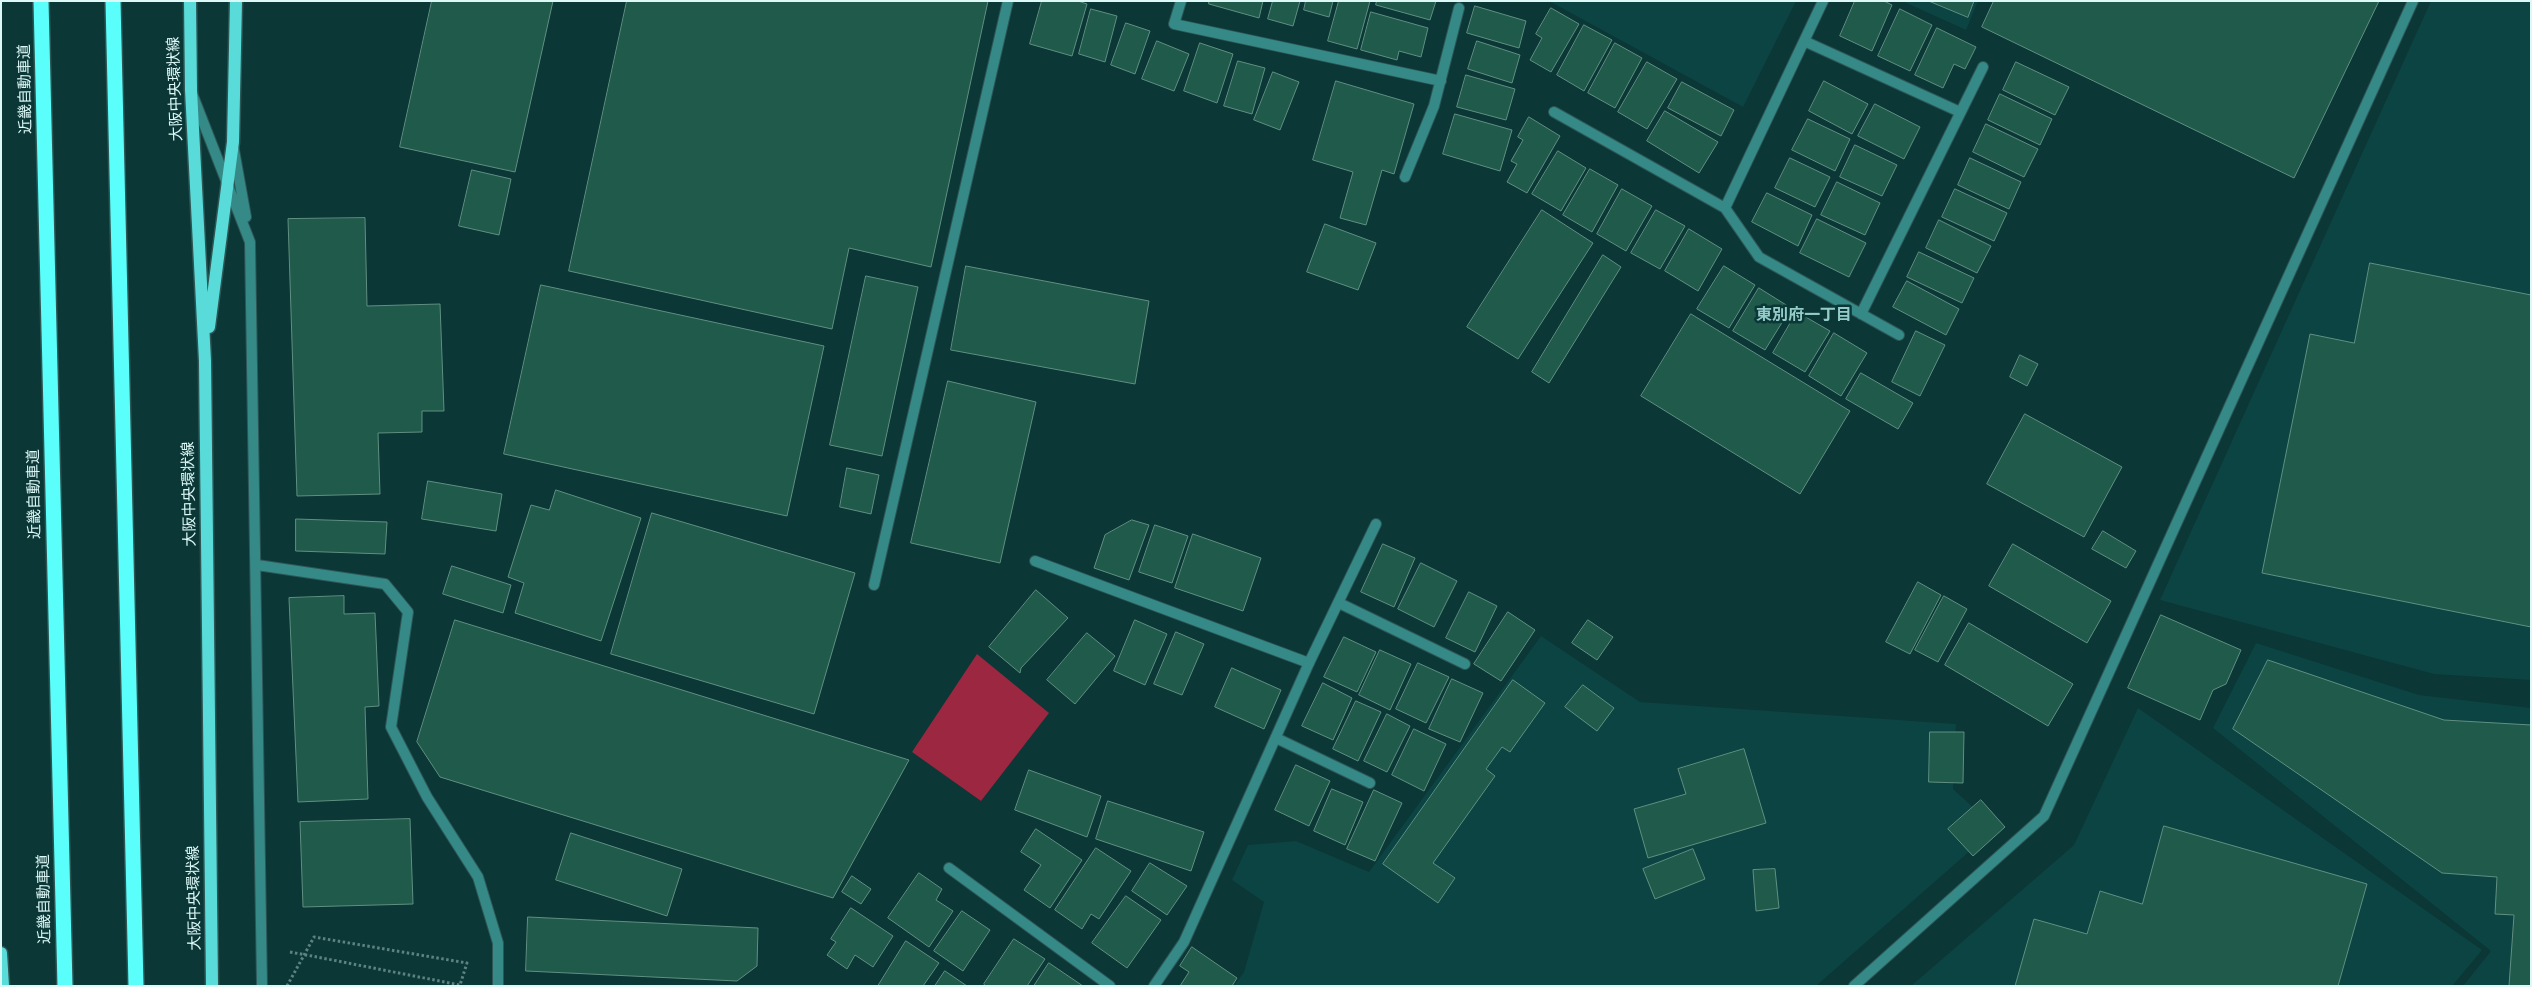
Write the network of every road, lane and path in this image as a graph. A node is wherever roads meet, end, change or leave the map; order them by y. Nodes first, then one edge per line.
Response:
1 (41, 1) edge
2 (113, 1) edge
3 (190, 1) edge
4 (236, 1) edge
5 (1008, 1) edge
6 (1181, 1) edge
7 (1823, 1) edge
8 (2413, 1) edge
9 (1459, 8) dead end
10 (1804, 41) junction
11 (1983, 67) dead end
12 (1441, 81) junction
13 (191, 90) junction
14 (1554, 112) dead end
15 (1960, 112) junction
16 (232, 142) junction
17 (1405, 177) dead end
18 (227, 180) junction
19 (1724, 208) junction
20 (250, 242) junction
21 (1861, 314) junction
22 (1899, 335) dead end
23 (205, 361) junction
24 (1376, 524) dead end
25 (1035, 560) dead end
26 (257, 565) junction
27 (874, 586) dead end
28 (1338, 603) junction
29 (1309, 663) junction
30 (1465, 664) dead end
31 (1276, 738) junction
32 (1370, 783) dead end
33 (950, 868) dead end
34 (1, 953) edge
35 (317, 957) dead end
36 (3, 986) edge
37 (65, 986) edge
38 (136, 986) edge
39 (212, 986) edge
40 (262, 986) edge
41 (287, 986) edge
42 (498, 986) edge
43 (1110, 986) edge
44 (1154, 986) edge
45 (1854, 986) edge

1 - 37 highway, 近畿自動車道
2 - 38 highway
3 - 13 main road, 大阪中央環状線
4 - 16 main road
5 - 27 street
6 - 12 street
7 - 10 street
8 - 45 street
9 - 12 street
10 - 15 street
10 - 19 street
11 - 15 street
12 - 17 street
13 - 18 street
13 - 23 main road, 大阪中央環状線
14 - 19 street
15 - 21 street
16 - 18 main road
16 - 20 street
18 - 20 street
18 - 23 main road
19 - 21 street
20 - 26 street
21 - 22 street
23 - 39 main road, 大阪中央環状線
24 - 28 street
25 - 29 street
26 - 40 street
26 - 42 street
28 - 29 street
28 - 30 street
29 - 31 street
31 - 32 street
31 - 44 street
33 - 43 street
34 - 36 main road
35 - 41 path, bridge

